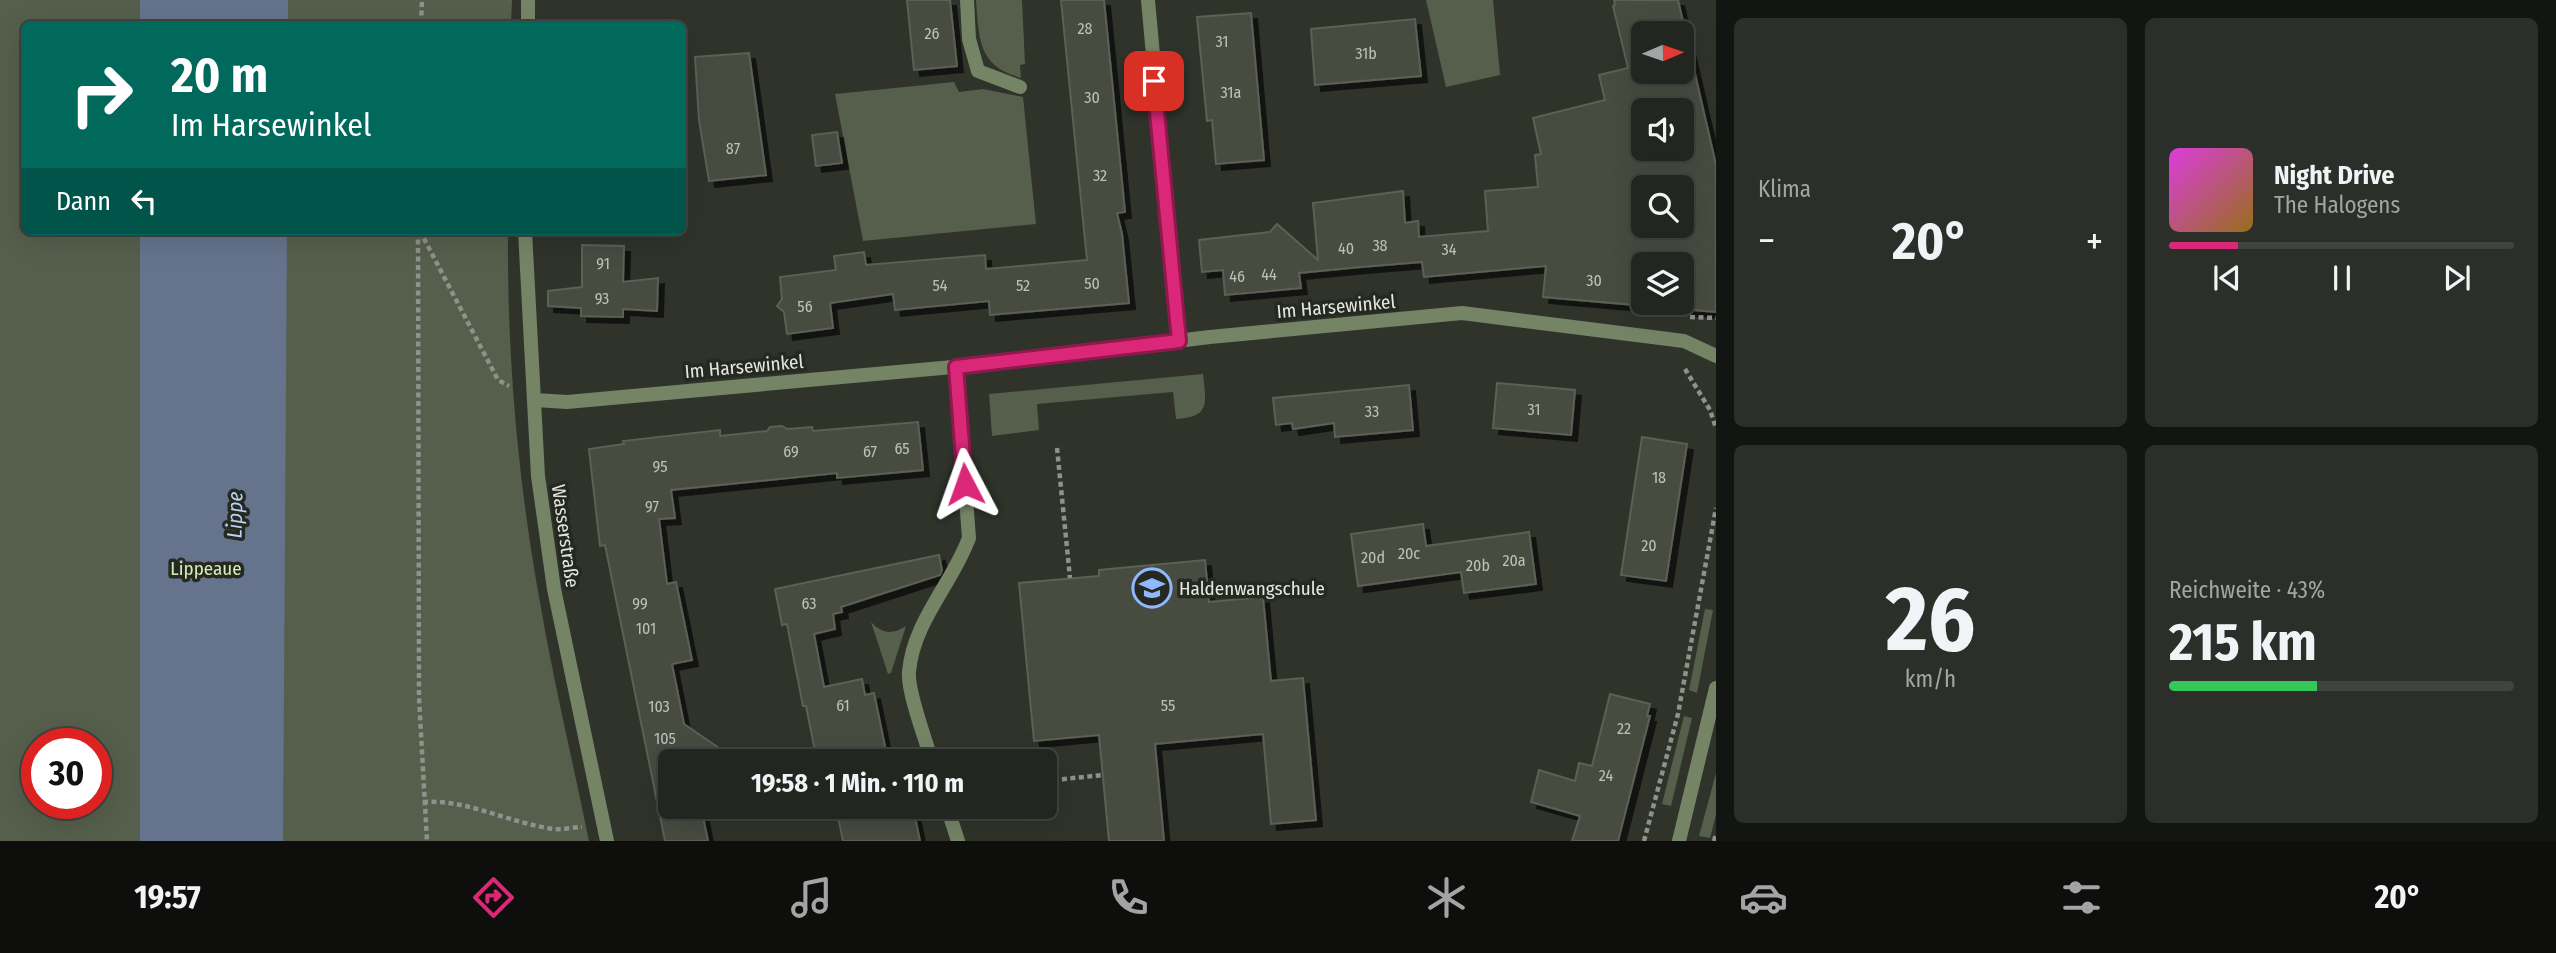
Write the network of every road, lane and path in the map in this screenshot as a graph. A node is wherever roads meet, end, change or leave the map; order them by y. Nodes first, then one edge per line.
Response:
1 (422, 0) edge
2 (528, 0) edge
3 (967, 0) edge
4 (1148, 0) edge
5 (421, 21) edge
6 (527, 21) edge
7 (1020, 87) dead end
8 (419, 235) edge
9 (421, 235) edge
10 (526, 235) edge
11 (1690, 316) dead end
12 (1716, 318) edge
13 (1179, 341) junction
14 (1716, 356) edge
15 (1682, 363) dead end
16 (956, 367) junction
17 (535, 400) junction
18 (1716, 428) edge
19 (1057, 448) dead end
20 (1716, 508) edge
21 (1070, 578) dead end
22 (1716, 688) edge
23 (928, 749) edge
24 (1103, 775) dead end
25 (1057, 780) edge
26 (423, 802) junction
27 (951, 819) edge
28 (604, 825) junction
29 (1716, 834) edge
30 (427, 841) edge
31 (607, 841) edge
32 (958, 841) edge
33 (1644, 841) edge
34 (1679, 841) edge
35 (1714, 841) edge

1 - 5 path
2 - 6 street
3 - 7 street
4 - 13 street
8 - 26 path
9 - 17 path
10 - 17 street, Wasserstraße
11 - 12 path
13 - 14 street, Im Harsewinkel
13 - 16 street, Im Harsewinkel
15 - 18 path
16 - 17 street, Im Harsewinkel
16 - 23 street
17 - 28 street, Wasserstraße
19 - 21 path
20 - 33 path
22 - 34 street
24 - 25 path
26 - 28 path
26 - 30 path
27 - 32 street
28 - 31 street, Wasserstraße
29 - 35 path

